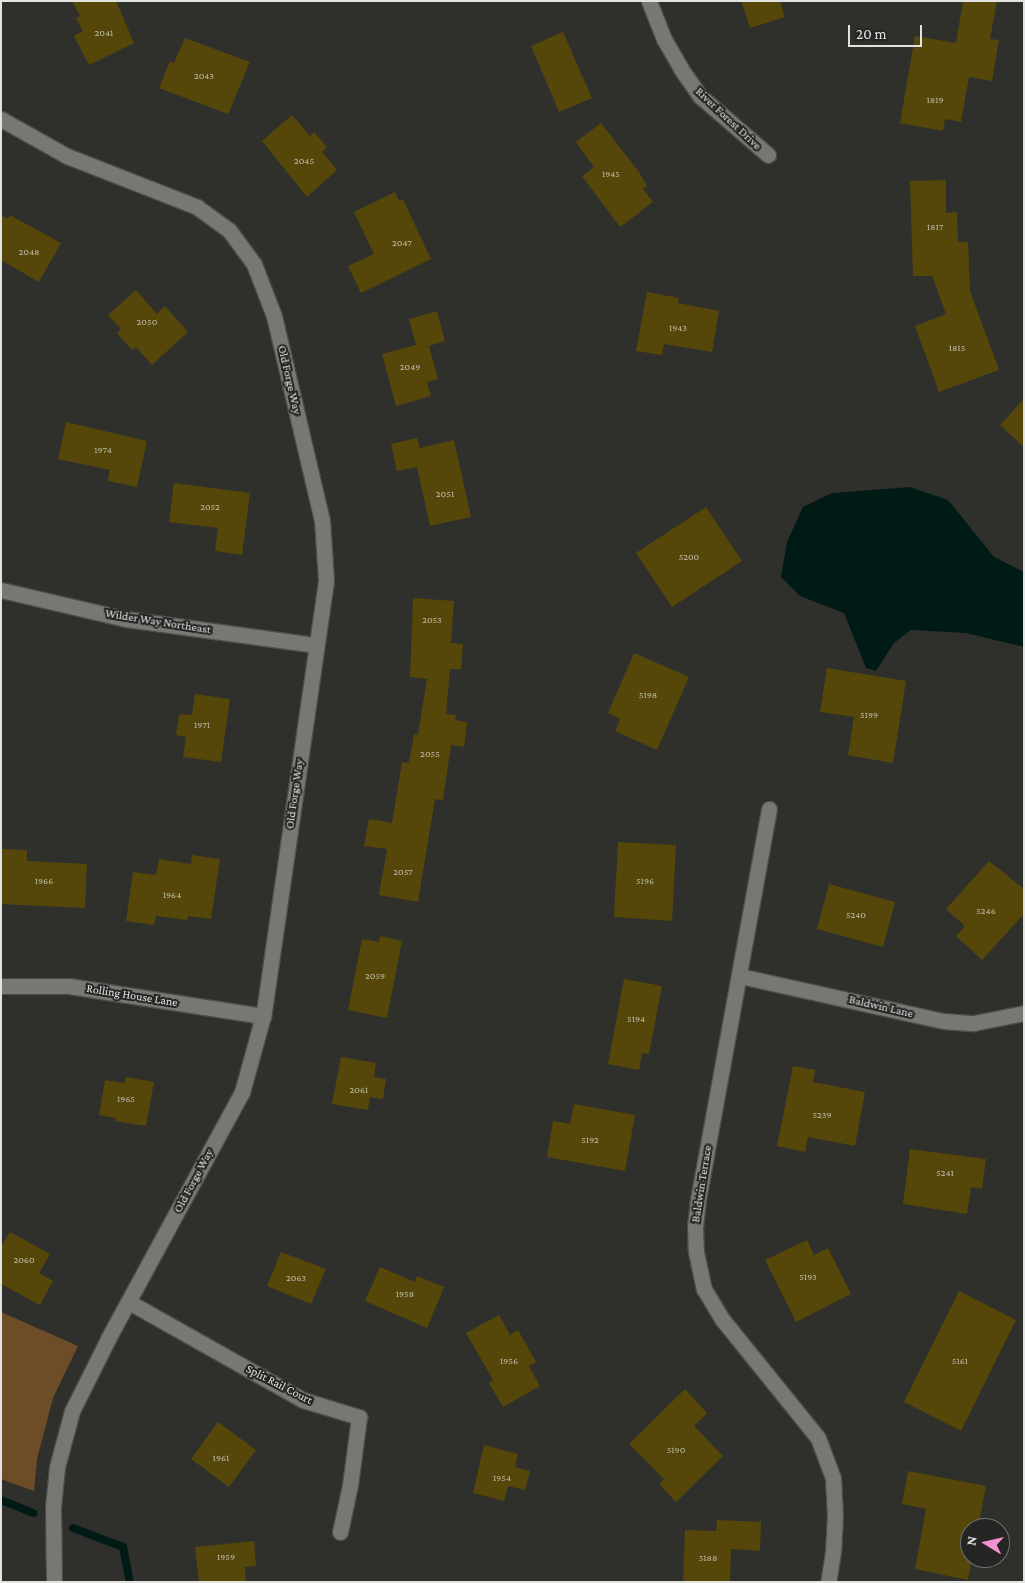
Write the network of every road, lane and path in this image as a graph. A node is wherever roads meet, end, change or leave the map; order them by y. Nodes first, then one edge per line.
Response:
1 (649, 1) edge
2 (1, 119) edge
3 (768, 155) dead end
4 (1, 590) edge
5 (316, 645) junction
6 (769, 809) dead end
7 (740, 976) junction
8 (1, 986) edge
9 (1024, 1013) edge
10 (263, 1016) junction
11 (129, 1302) junction
12 (340, 1532) dead end
13 (54, 1582) edge
14 (828, 1582) edge

1 - 3 street, River Forest Drive
2 - 5 street, Old Forge Way
4 - 5 street, Wilder Way Northeast
5 - 10 street, Old Forge Way
6 - 7 street, Baldwin Terrace
7 - 9 street, Baldwin Lane
7 - 14 street, Baldwin Terrace
8 - 10 street, Rolling House Lane
10 - 11 street, Old Forge Way
11 - 12 street, Split Rail Court
11 - 13 street, Old Forge Way

